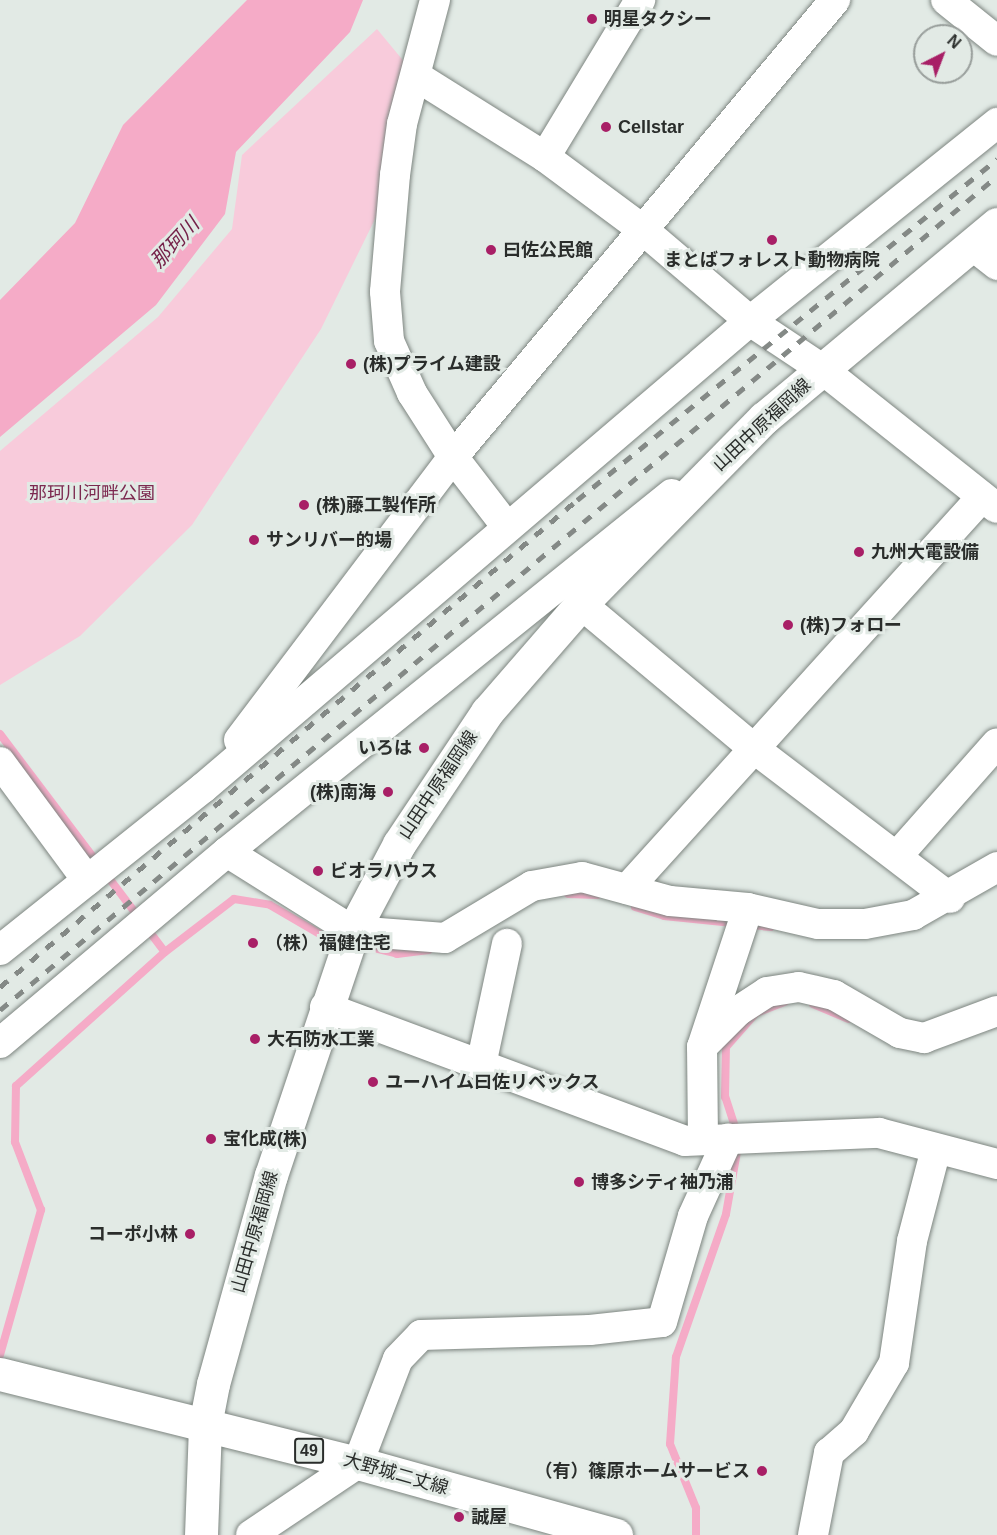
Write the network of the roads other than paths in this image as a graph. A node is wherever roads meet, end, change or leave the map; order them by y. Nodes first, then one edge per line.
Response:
1 (435, 0) edge
2 (640, 0) edge
3 (835, 0) edge
4 (946, 0) edge
5 (997, 41) edge
6 (416, 76) junction
7 (997, 123) edge
8 (545, 157) junction
9 (997, 224) edge
10 (642, 230) junction
11 (985, 256) edge
12 (750, 321) junction
13 (822, 369) junction
14 (764, 418) junction
15 (453, 457) junction
16 (990, 503) edge
17 (507, 527) junction
18 (581, 604) junction
19 (997, 743) edge
20 (753, 747) junction
21 (0, 762) edge
22 (203, 788) junction
23 (226, 852) junction
24 (898, 855) junction
25 (997, 867) edge
26 (87, 880) junction
27 (627, 889) junction
28 (950, 898) junction
29 (748, 908) junction
30 (353, 931) junction
31 (507, 944) dead end
32 (0, 950) edge
33 (325, 1007) junction
34 (997, 1011) edge
35 (0, 1043) edge
36 (702, 1047) junction
37 (481, 1065) junction
38 (716, 1140) junction
39 (936, 1149) junction
40 (997, 1164) edge
41 (0, 1374) edge
42 (205, 1425) junction
43 (358, 1462) junction
44 (567, 1529) edge
45 (201, 1535) edge
46 (251, 1535) edge
47 (616, 1535) edge
48 (813, 1535) edge

1 - 6 street
2 - 8 street
3 - 10 street
4 - 5 street
6 - 8 street
6 - 15 street
7 - 12 street
8 - 10 street
9 - 11 main road, 山田中原福岡線
10 - 12 street
10 - 15 street
11 - 13 main road, 山田中原福岡線
12 - 13 street
12 - 17 street
13 - 14 main road, 山田中原福岡線
13 - 16 street
14 - 18 main road, 山田中原福岡線
14 - 23 street
15 - 17 street
15 - 22 street
16 - 20 street
17 - 22 street
18 - 20 street
18 - 30 main road, 山田中原福岡線
19 - 24 street
20 - 24 street
20 - 27 street
21 - 26 street
22 - 26 street
23 - 30 street
23 - 35 street
24 - 28 street
25 - 28 street
26 - 32 street
27 - 29 street
27 - 30 street
28 - 29 street
29 - 36 street
30 - 33 main road, 山田中原福岡線
31 - 37 street
33 - 37 street
33 - 42 main road, 山田中原福岡線
34 - 36 street
36 - 38 street
37 - 38 street
38 - 39 street
38 - 43 street
39 - 40 street
39 - 48 street
41 - 42 main road, 大野城二丈線 / 49
42 - 43 main road, 大野城二丈線 / 49
42 - 45 main road, 山田中原福岡線
43 - 44 main road, 大野城二丈線 / 49
43 - 46 street
44 - 47 main road, 大野城二丈線 / 49

